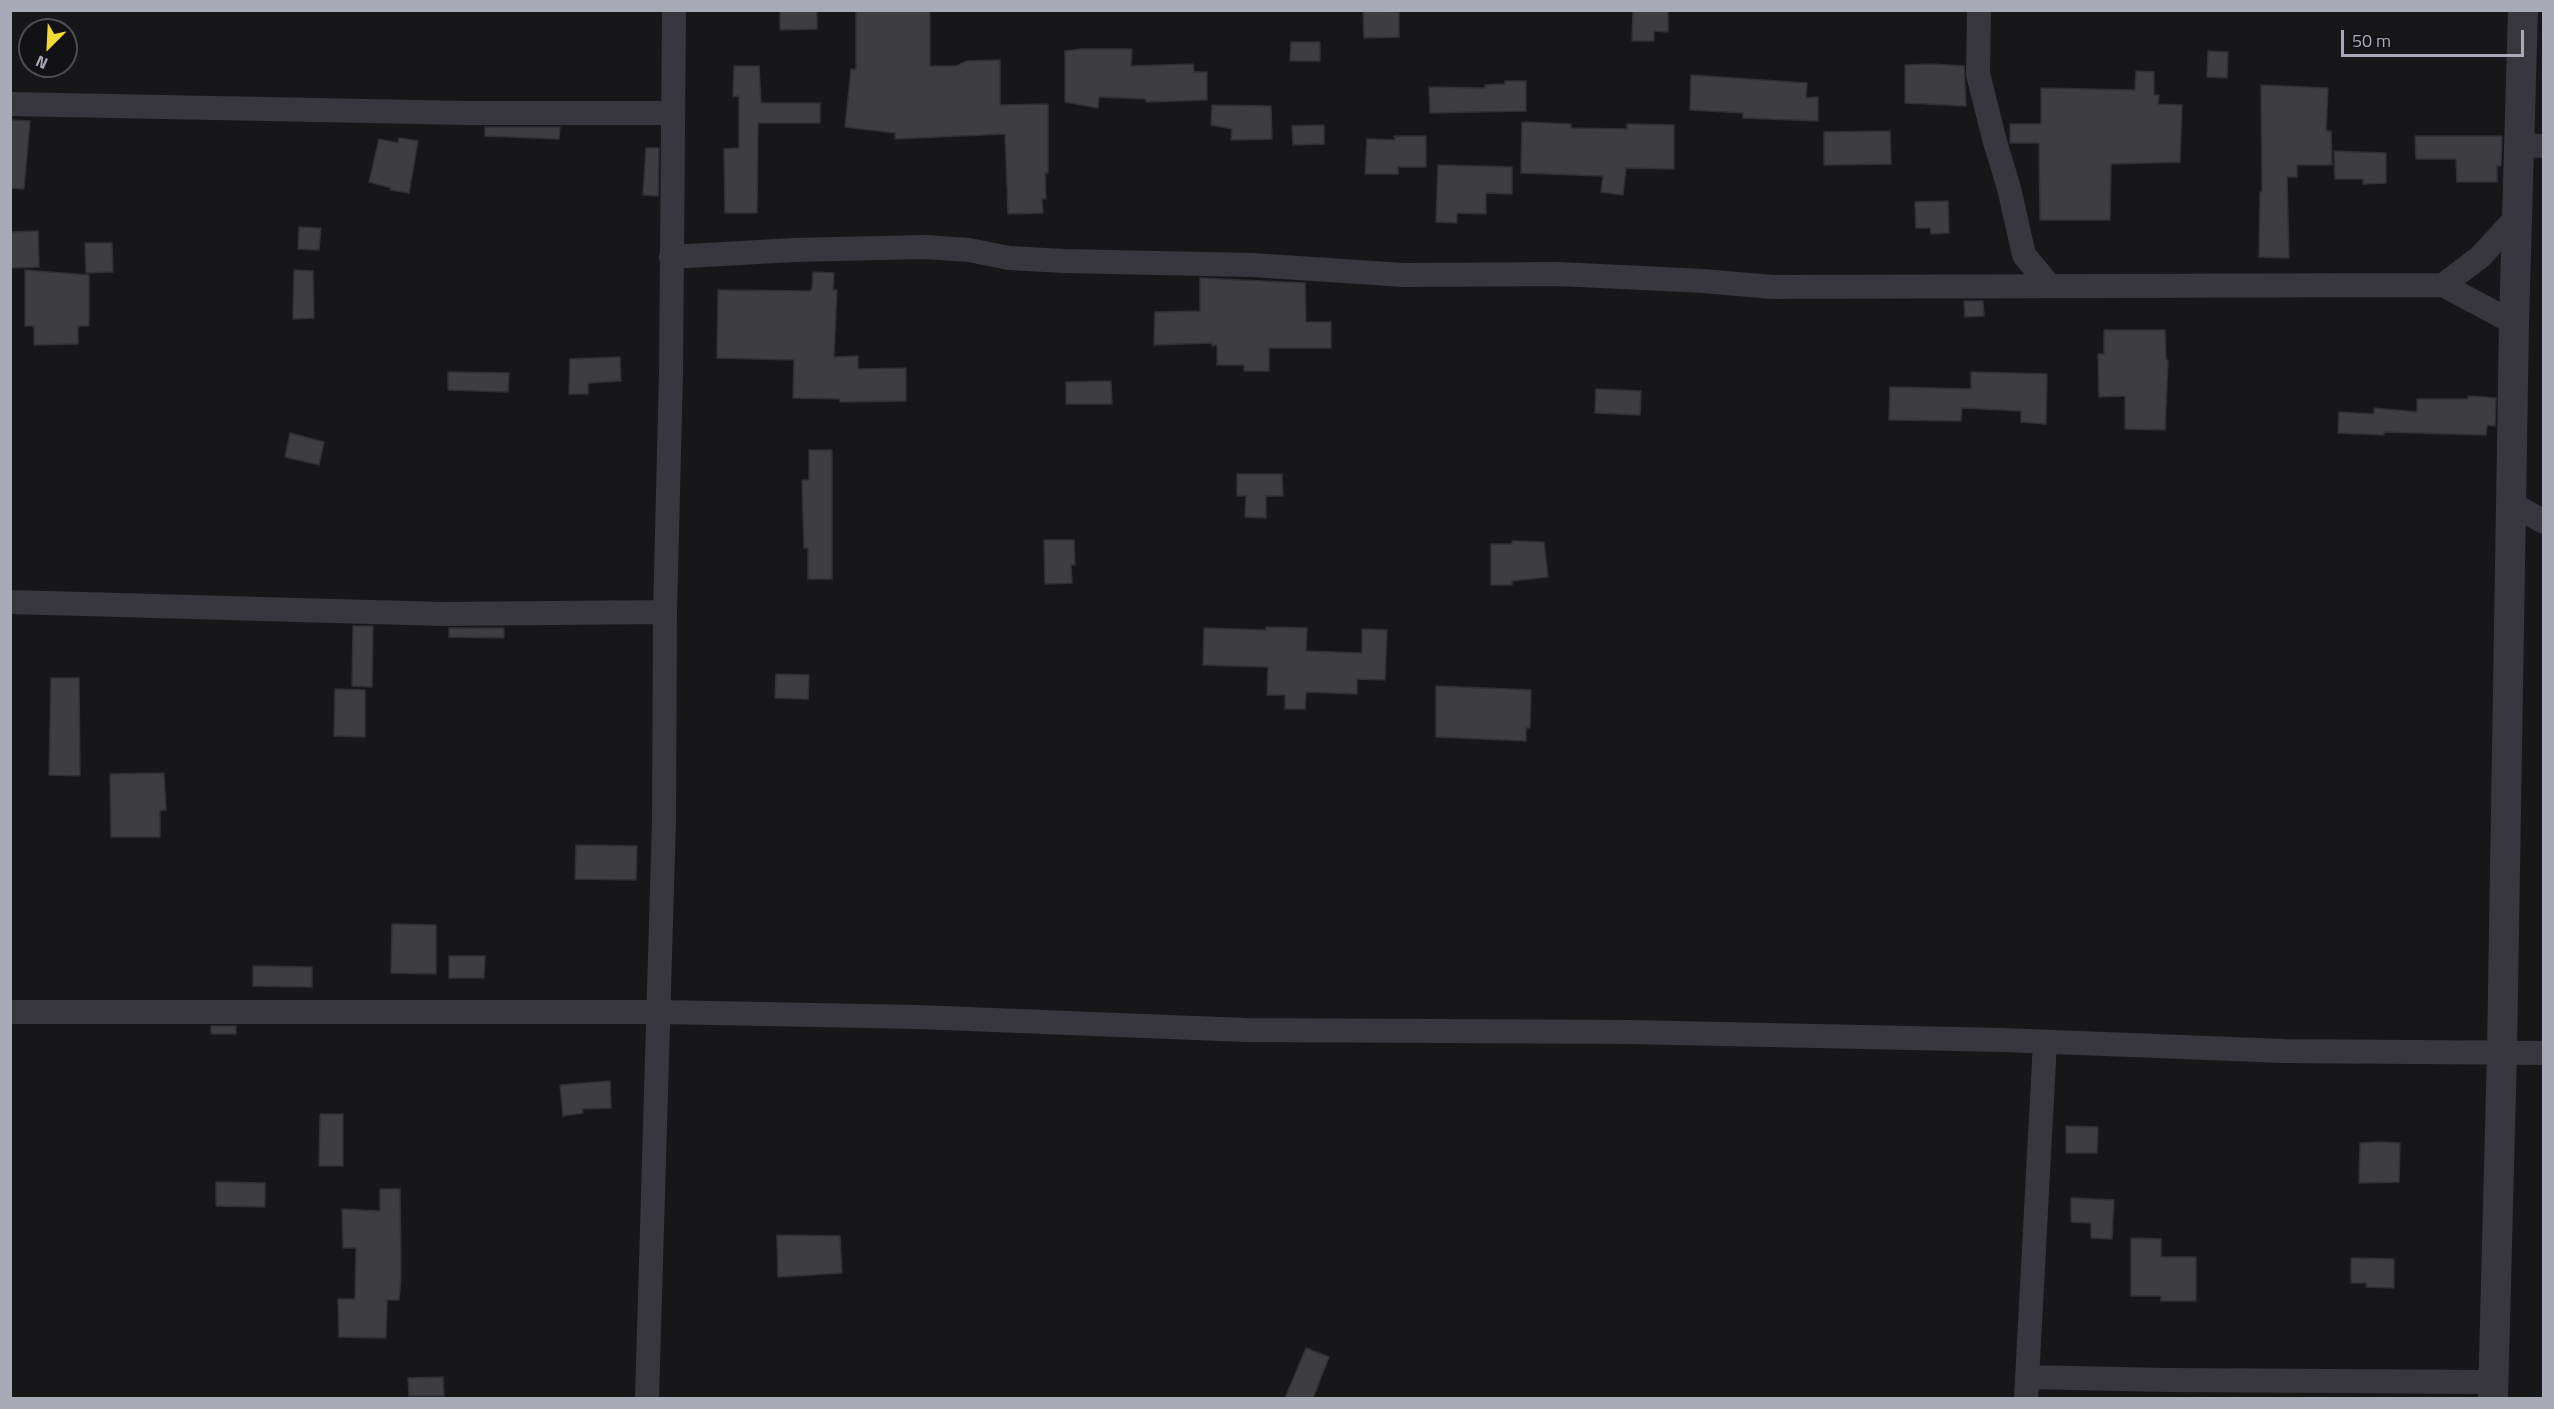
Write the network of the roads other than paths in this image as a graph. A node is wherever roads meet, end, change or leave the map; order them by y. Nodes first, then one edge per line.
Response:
1 (674, 10) edge
2 (1979, 10) edge
3 (2523, 10) edge
4 (10, 104) edge
5 (672, 113) junction
6 (2531, 146) edge
7 (2517, 217) junction
8 (671, 257) junction
9 (2049, 285) junction
10 (2443, 285) junction
11 (2514, 323) junction
12 (2511, 503) junction
13 (2544, 522) edge
14 (10, 602) edge
15 (665, 612) junction
16 (10, 1012) edge
17 (660, 1012) junction
18 (2045, 1042) junction
19 (2502, 1052) junction
20 (2544, 1053) edge
21 (2026, 1388) edge
22 (2493, 1390) edge
23 (646, 1398) edge

1 - 5 street
2 - 9 street
3 - 6 street
4 - 5 street
5 - 8 street
6 - 7 street
7 - 10 street
7 - 11 street
8 - 9 street
8 - 15 street
9 - 10 street
10 - 11 street
11 - 12 street
12 - 13 street
12 - 19 street
14 - 15 street
15 - 17 street
16 - 17 street
17 - 18 street
17 - 23 street
18 - 19 street
18 - 21 street
19 - 20 street
19 - 22 street
21 - 22 street

